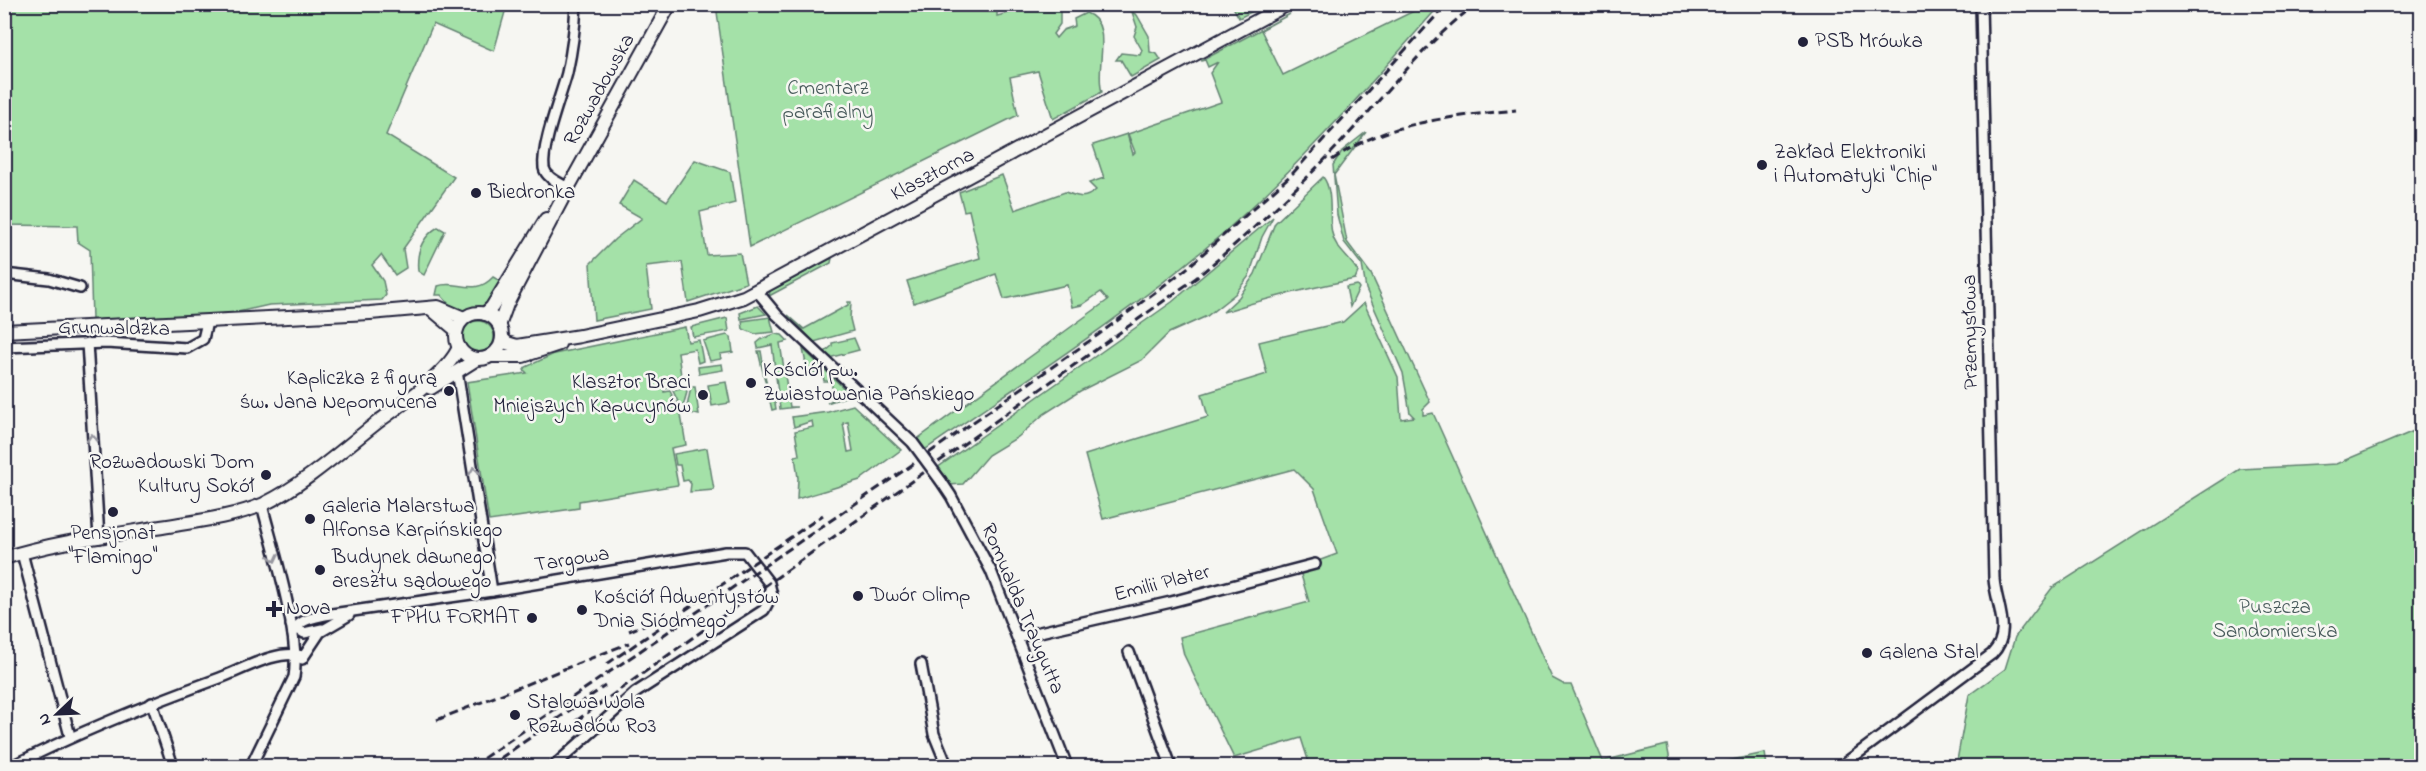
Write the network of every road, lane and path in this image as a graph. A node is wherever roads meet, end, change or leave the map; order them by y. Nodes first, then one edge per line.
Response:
1 (576, 4) edge
2 (670, 4) edge
3 (1288, 4) edge
4 (1982, 4) edge
5 (566, 191) junction
6 (4, 274) edge
7 (80, 288) dead end
8 (757, 291) junction
9 (430, 308) junction
10 (485, 314) junction
11 (464, 318) junction
12 (207, 322) junction
13 (456, 330) junction
14 (4, 331) edge
15 (500, 332) junction
16 (580, 336) junction
17 (87, 343) junction
18 (4, 347) edge
19 (459, 347) junction
20 (490, 356) junction
21 (477, 359) junction
22 (457, 371) junction
23 (406, 401) junction
24 (262, 505) junction
25 (99, 538) junction
26 (22, 553) junction
27 (4, 558) edge
28 (1315, 564) dead end
29 (492, 591) junction
30 (360, 611) junction
31 (324, 628) junction
32 (292, 629) junction
33 (1018, 637) junction
34 (1130, 652) dead end
35 (299, 656) junction
36 (921, 664) dead end
37 (152, 703) junction
38 (70, 736) junction
39 (556, 765) edge
40 (12, 766) edge
41 (170, 766) edge
42 (251, 766) edge
43 (947, 766) edge
44 (1067, 766) edge
45 (1171, 766) edge
46 (1841, 766) edge

1 - 5 street
2 - 5 street, Rozwadowska
3 - 8 street, Klasztorna
4 - 46 street, Przemysłowa
5 - 10 street, Rozwadowska
5 - 15 street, Rozwadowska
6 - 7 street
8 - 16 street, Klasztorna
8 - 33 street, Romualda Traugutta, bridge
9 - 11 street
9 - 12 street
9 - 13 street
10 - 11 street
10 - 15 street
11 - 13 street
12 - 14 street
12 - 17 street, Grunwaldzka
13 - 19 street
15 - 16 street, Klasztorna
15 - 20 street
16 - 20 street, Klasztorna
17 - 18 street, Grunwaldzka
25 -> 17 street
19 - 21 street
19 - 23 street
20 - 21 street
21 - 22 street
22 - 23 street
29 -> 22 street
23 - 24 street
24 - 25 street
24 -> 32 street
25 - 26 street
26 - 27 street
26 - 38 street
28 - 33 street, Emilii Plater
29 - 30 street, Targowa
29 - 39 street, Targowa
30 - 31 street, Targowa
30 - 32 street, Targowa
31 - 32 street
31 - 35 street, Targowa
32 - 35 street
33 - 44 street, Romualda Traugutta
34 - 45 street
35 - 37 street
35 - 42 street, Targowa
36 - 43 street
37 - 38 street
37 - 41 street
38 - 40 street

